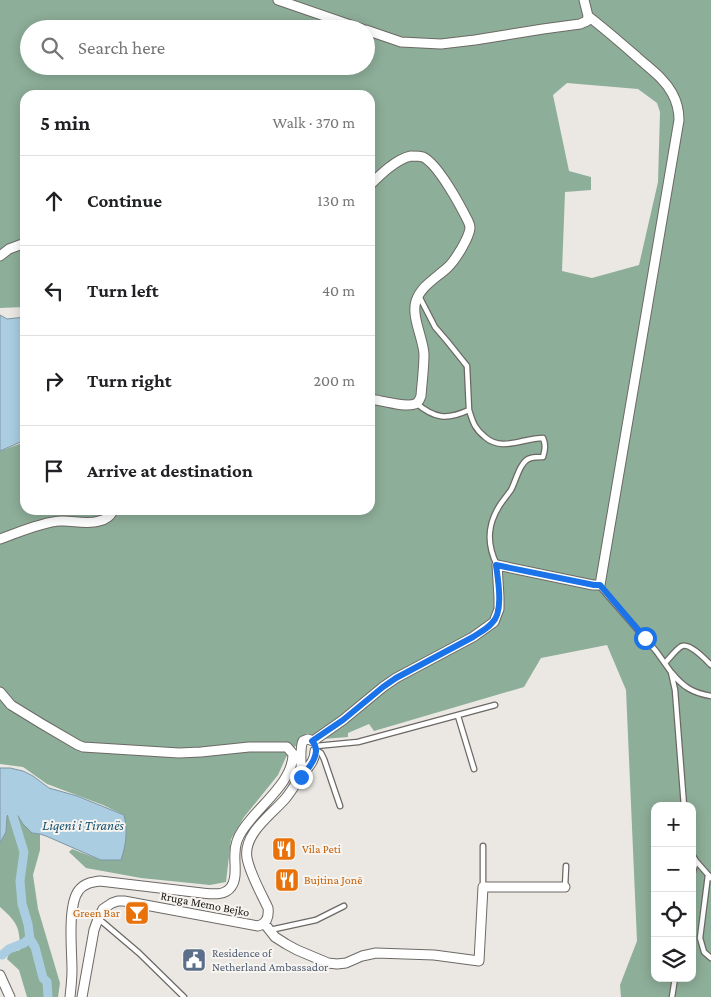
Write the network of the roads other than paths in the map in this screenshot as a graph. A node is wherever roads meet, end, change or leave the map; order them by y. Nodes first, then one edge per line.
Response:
1 (278, 0) edge
2 (584, 0) edge
3 (588, 16) junction
4 (336, 20) edge
5 (375, 33) edge
6 (375, 181) edge
7 (20, 246) edge
8 (0, 256) edge
9 (419, 296) junction
10 (375, 399) edge
11 (416, 403) junction
12 (469, 410) junction
13 (111, 515) edge
14 (0, 539) edge
15 (496, 565) junction
16 (601, 587) junction
17 (665, 663) junction
18 (711, 664) edge
19 (671, 672) junction
20 (0, 692) edge
21 (711, 696) edge
22 (495, 705) dead end
23 (458, 716) junction
24 (315, 747) junction
25 (301, 750) junction
26 (474, 768) dead end
27 (301, 777) junction
28 (684, 802) edge
29 (340, 806) dead end
30 (483, 846) dead end
31 (696, 862) edge
32 (566, 866) dead end
33 (709, 876) edge
34 (483, 887) junction
35 (565, 887) joint
36 (344, 906) dead end
37 (98, 919) junction
38 (267, 927) junction
39 (711, 958) edge
40 (0, 975) edge
41 (674, 982) edge
42 (10, 997) edge
43 (70, 997) edge
44 (82, 997) edge
45 (184, 997) edge
46 (672, 997) edge

1 - 4 street
2 - 3 street
3 - 5 street
3 - 16 street
6 - 9 street
7 - 8 street
9 - 11 street
9 - 12 lane
10 - 11 street
11 - 12 lane
12 - 15 lane
13 - 14 street
15 - 16 street
15 - 24 street
16 - 17 lane
17 - 18 lane
17 - 19 lane
19 - 21 lane
19 - 28 lane
20 - 43 street
22 - 23 lane
23 - 24 lane
23 - 26 lane
24 - 25 street
24 - 25 street
24 - 27 street, Rruga Memo Bejko
24 - 29 lane
25 - 27 street
27 - 38 street, Rruga Memo Bejko
30 - 34 lane
31 - 33 lane
32 - 35 lane
33 - 39 lane
34 - 35 street
34 - 38 street
36 - 38 lane
37 - 38 street, Rruga Memo Bejko
37 - 44 street
37 - 45 lane
40 - 42 street
41 - 46 lane

